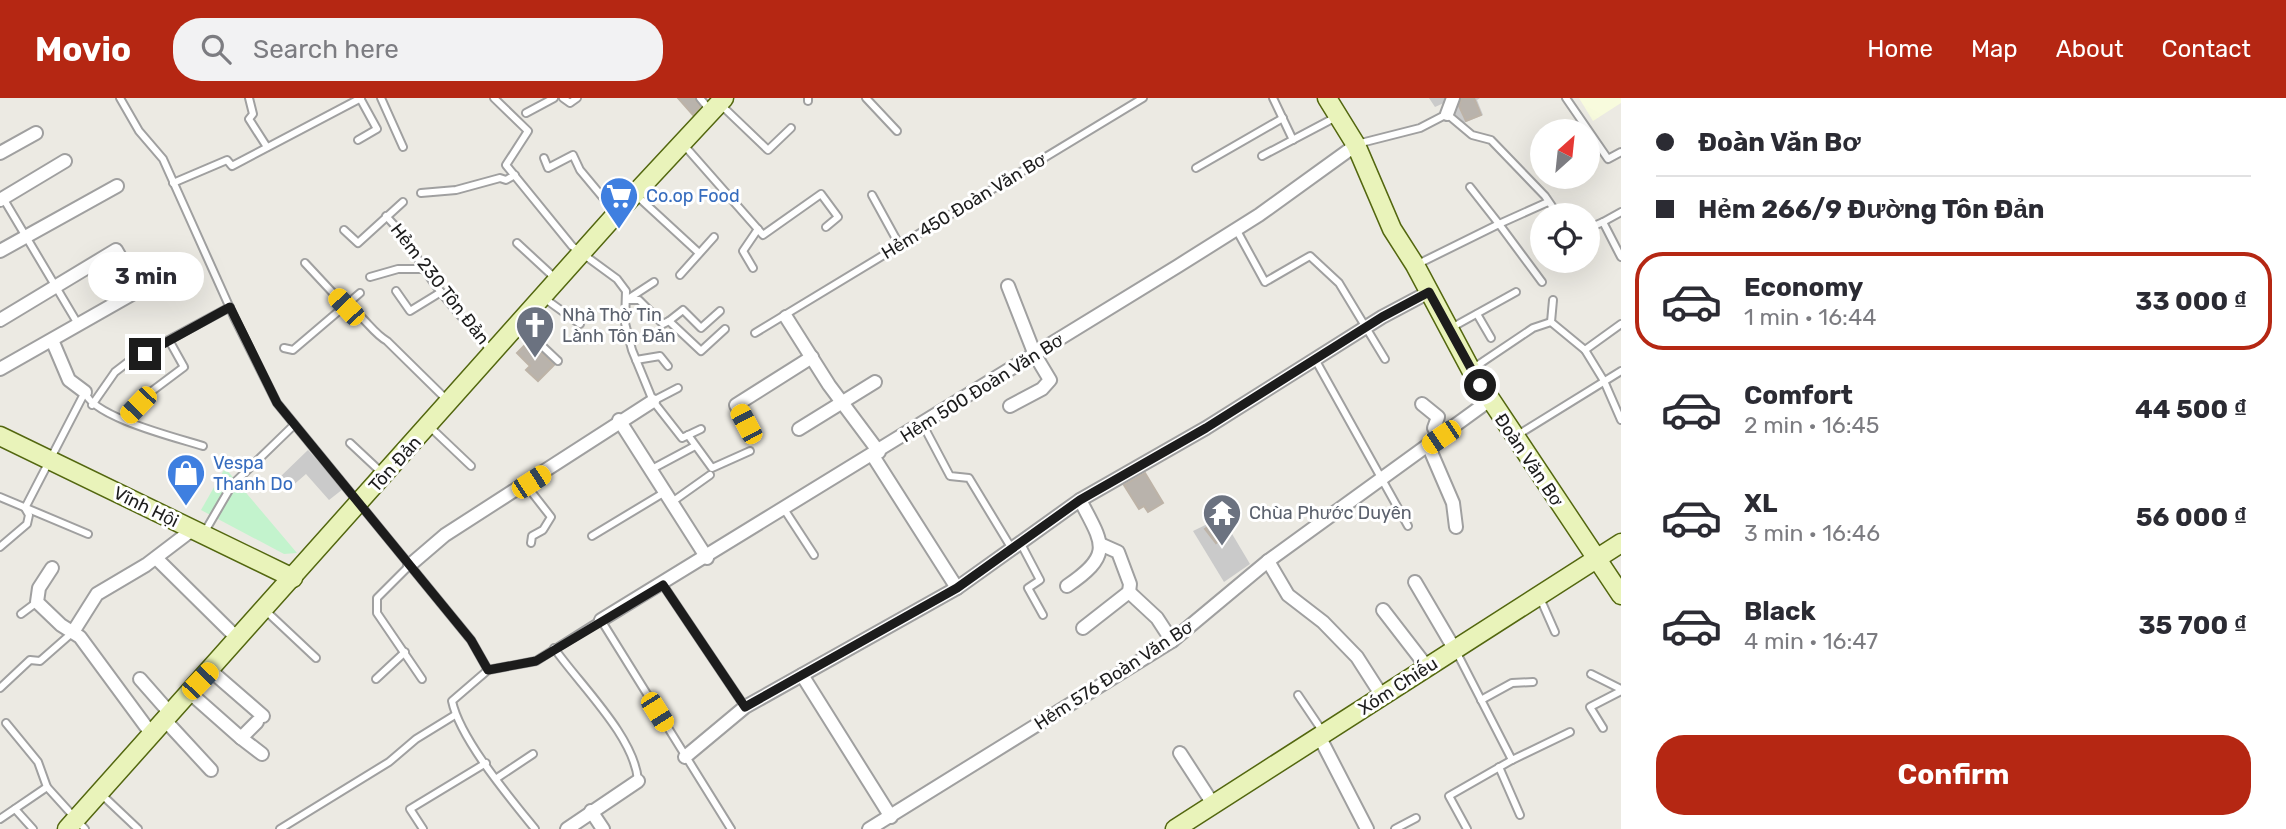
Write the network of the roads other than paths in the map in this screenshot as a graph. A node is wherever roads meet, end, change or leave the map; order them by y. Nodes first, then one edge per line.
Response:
1 (120, 98) edge
2 (249, 98) edge
3 (360, 98) edge
4 (380, 98) edge
5 (494, 98) edge
6 (554, 98) edge
7 (563, 98) edge
8 (577, 98) edge
9 (866, 98) edge
10 (1143, 98) edge
11 (1273, 98) edge
12 (1326, 98) edge
13 (1453, 98) edge
14 (1566, 98) edge
15 (713, 102) edge
16 (526, 113) dead end
17 (1447, 114) junction
18 (1338, 116) junction
19 (1283, 118) junction
20 (791, 128) dead end
21 (897, 131) dead end
22 (36, 133) dead end
23 (358, 139) dead end
24 (1293, 140) junction
25 (682, 143) junction
26 (1356, 145) junction
27 (267, 147) junction
28 (403, 147) dead end
29 (1621, 152) edge
30 (0, 153) edge
31 (1262, 156) dead end
32 (544, 158) dead end
33 (65, 162) dead end
34 (1196, 168) dead end
35 (515, 175) junction
36 (173, 183) junction
37 (117, 186) dead end
38 (1470, 187) dead end
39 (421, 193) dead end
40 (634, 194) junction
41 (872, 195) dead end
42 (1, 197) edge
43 (403, 202) dead end
44 (1548, 202) joint
45 (1621, 212) edge
46 (617, 213) junction
47 (386, 216) junction
48 (1603, 222) junction
49 (1600, 223) edge
50 (1499, 224) junction
51 (826, 227) dead end
52 (1236, 229) junction
53 (344, 230) dead end
54 (761, 232) junction
55 (26, 237) junction
56 (714, 237) dead end
57 (517, 243) dead end
58 (900, 246) junction
59 (0, 251) edge
60 (699, 253) junction
61 (581, 254) junction
62 (1621, 257) edge
63 (304, 262) dead end
64 (1415, 265) junction
65 (753, 268) dead end
66 (424, 269) junction
67 (680, 275) dead end
68 (370, 277) dead end
69 (557, 281) junction
70 (654, 282) dead end
71 (1542, 282) dead end
72 (55, 286) junction
73 (1008, 286) dead end
74 (396, 291) dead end
75 (441, 292) junction
76 (1429, 292) junction
77 (1516, 292) dead end
78 (360, 293) dead end
79 (543, 297) junction
80 (626, 300) junction
81 (1553, 300) dead end
82 (230, 307) junction
83 (346, 307) junction
84 (720, 311) dead end
85 (1477, 314) junction
86 (786, 317) junction
87 (0, 320) edge
88 (669, 321) junction
89 (1551, 322) junction
90 (519, 324) junction
91 (580, 324) dead end
92 (1621, 324) edge
93 (78, 325) junction
94 (1368, 326) junction
95 (725, 329) dead end
96 (1449, 329) junction
97 (755, 333) dead end
98 (1491, 338) dead end
99 (52, 340) junction
100 (170, 342) junction
101 (284, 348) dead end
102 (1585, 350) junction
103 (493, 353) junction
104 (1035, 355) junction
105 (812, 357) junction
106 (1385, 359) dead end
107 (636, 360) junction
108 (558, 361) dead end
109 (1316, 361) junction
110 (668, 366) dead end
111 (0, 369) edge
112 (1471, 370) junction
113 (1621, 370) edge
114 (1604, 381) junction
115 (875, 382) dead end
116 (678, 388) dead end
117 (85, 392) junction
118 (842, 400) junction
119 (1490, 400) junction
120 (653, 401) junction
121 (449, 402) junction
122 (1422, 404) dead end
123 (92, 405) junction
124 (1010, 406) dead end
125 (1620, 417) edge
126 (125, 419) junction
127 (619, 420) junction
128 (746, 424) dead end
129 (293, 425) junction
130 (923, 425) junction
131 (428, 426) junction
132 (701, 429) dead end
133 (799, 429) dead end
134 (688, 435) junction
135 (0, 436) edge
136 (1441, 437) junction
137 (1514, 437) junction
138 (350, 443) dead end
139 (1428, 445) junction
140 (203, 446) dead end
141 (695, 446) junction
142 (750, 451) dead end
143 (876, 454) junction
144 (48, 461) junction
145 (471, 466) dead end
146 (652, 469) junction
147 (385, 475) junction
148 (710, 475) dead end
149 (1381, 478) junction
150 (526, 485) junction
151 (0, 497) edge
152 (669, 497) junction
153 (1080, 500) junction
154 (358, 506) junction
155 (25, 508) junction
156 (784, 509) junction
157 (1408, 526) dead end
158 (1456, 527) dead end
159 (198, 532) junction
160 (88, 534) dead end
161 (592, 536) dead end
162 (1621, 542) edge
163 (531, 543) dead end
164 (1100, 544) junction
165 (1016, 545) junction
166 (0, 547) edge
167 (814, 555) dead end
168 (156, 558) junction
169 (707, 558) junction
170 (1595, 559) junction
171 (1268, 561) junction
172 (410, 565) junction
173 (52, 568) dead end
174 (293, 578) junction
175 (1415, 582) dead end
176 (663, 585) junction
177 (1067, 586) dead end
178 (957, 588) junction
179 (1129, 593) junction
180 (1621, 595) edge
181 (1539, 596) junction
182 (37, 602) junction
183 (264, 610) junction
184 (1383, 610) dead end
185 (21, 614) dead end
186 (1043, 615) dead end
187 (601, 620) junction
188 (1083, 628) dead end
189 (73, 632) junction
190 (1555, 632) dead end
191 (238, 639) junction
192 (1172, 640) junction
193 (554, 648) junction
194 (1455, 650) junction
195 (405, 652) junction
196 (316, 658) dead end
197 (1427, 667) junction
198 (210, 670) junction
199 (488, 670) junction
200 (1591, 674) dead end
201 (802, 675) junction
202 (376, 679) dead end
203 (422, 679) dead end
204 (140, 680) dead end
205 (1532, 682) dead end
206 (0, 688) edge
207 (1621, 690) edge
208 (189, 692) junction
209 (1298, 695) dead end
210 (1382, 696) junction
211 (1480, 700) junction
212 (745, 707) junction
213 (166, 715) junction
214 (455, 715) junction
215 (6, 723) dead end
216 (1603, 728) dead end
217 (150, 732) junction
218 (1570, 732) dead end
219 (1322, 735) junction
220 (242, 738) junction
221 (262, 754) dead end
222 (533, 754) dead end
223 (1180, 754) dead end
224 (685, 757) junction
225 (1512, 760) junction
226 (486, 763) junction
227 (1499, 767) junction
228 (211, 769) dead end
229 (497, 778) junction
230 (638, 780) joint
231 (47, 787) junction
232 (98, 792) junction
233 (1213, 804) junction
234 (15, 809) junction
235 (592, 811) junction
236 (1520, 815) dead end
237 (891, 817) junction
238 (1416, 818) dead end
239 (0, 820) edge
240 (75, 826) edge
241 (421, 828) edge
242 (33, 829) edge
243 (138, 829) edge
244 (280, 829) edge
245 (535, 829) edge
246 (567, 829) edge
247 (603, 829) edge
248 (731, 829) edge
249 (869, 829) edge
250 (1174, 829) edge
251 (1367, 829) edge
252 (1395, 829) edge
253 (1467, 829) edge

1 - 36 lane
2 - 27 lane
3 - 23 lane
3 - 27 lane
4 - 28 lane
5 - 35 lane
6 - 16 lane
7 - 8 lane
9 - 21 lane
10 - 58 lane, Hẻm 450 Đoàn Văn Bơ
11 - 19 lane
12 - 18 street, Đoàn Văn Bơ
13 - 17 street
14 - 29 lane
15 - 20 lane
15 - 25 street, Tôn Đản
17 - 26 lane
17 - 44 lane
18 - 24 lane
18 - 26 street, Đoàn Văn Bơ
19 - 24 lane
19 - 34 lane
22 - 30 street
24 - 31 lane
25 - 40 street, Tôn Đản
25 - 54 lane
26 - 52 street, Hẻm 500 Đoàn Văn Bơ
26 - 64 street, Đoàn Văn Bơ
27 - 36 lane
32 - 46 lane
33 - 42 street
35 - 39 lane
35 - 61 lane
36 - 82 lane
37 - 55 street
38 - 50 lane
40 - 46 street, Tôn Đản
40 - 60 lane
41 - 58 lane
42 - 55 lane
43 - 47 lane
44 - 50 lane
45 - 48 lane
46 - 61 street, Tôn Đản
47 - 53 lane
47 - 66 lane, Hẻm 230 Tôn Đản
48 - 49 lane
48 - 62 lane
50 - 64 lane
50 - 71 lane
51 - 54 lane
52 - 94 lane
52 - 104 street, Hẻm 500 Đoàn Văn Bơ
54 - 65 lane
55 - 59 street
55 - 72 lane
56 - 60 lane
57 - 69 lane
58 - 86 lane, Hẻm 450 Đoàn Văn Bơ
60 - 67 lane
61 - 69 street, Tôn Đản
61 - 80 lane
63 - 83 lane
64 - 76 street, Đoàn Văn Bơ
66 - 68 lane
66 - 75 lane, Hẻm 230 Tôn Đản
69 - 79 street, Tôn Đản
70 - 80 lane
72 - 87 street
72 - 93 lane
72 - 93 street
73 - 104 street
74 - 75 lane
75 - 103 lane, Hẻm 230 Tôn Đản
76 - 94 street
76 - 96 street, Đoàn Văn Bơ
77 - 85 lane
78 - 83 lane
79 - 90 street, Tôn Đản
79 - 91 lane
80 - 88 lane
80 - 107 lane
81 - 89 lane
82 - 100 lane
82 - 129 lane
83 - 101 lane
83 - 121 lane
84 - 88 lane
85 - 96 lane
85 - 98 lane
86 - 97 lane, Hẻm 450 Đoàn Văn Bơ
86 - 105 street
88 - 95 lane
89 - 102 lane
89 - 112 lane
90 - 103 street, Tôn Đản
90 - 108 lane
92 - 102 lane
93 - 99 street
94 - 106 lane
94 - 109 street
96 - 112 street, Đoàn Văn Bơ
99 - 111 street
99 - 117 street
100 - 123 lane
100 - 126 lane
102 - 114 lane
103 - 121 street, Tôn Đản
104 - 124 street
104 - 130 street, Hẻm 500 Đoàn Văn Bơ
105 - 118 street
105 - 128 street
107 - 110 lane
107 - 120 lane
109 - 149 lane
109 - 153 street
112 - 119 street, Đoàn Văn Bơ
113 - 114 lane
114 - 125 lane
114 - 137 lane
115 - 118 street
116 - 120 lane
117 - 123 lane
117 - 144 lane
118 - 133 street
118 - 143 street
119 - 136 street, Hẻm 576 Đoàn Văn Bơ
119 - 137 street, Đoàn Văn Bơ
120 - 127 street
120 - 134 lane
121 - 131 street, Tôn Đản
122 - 136 street
123 - 126 lane
126 - 140 lane
127 - 146 street
127 - 150 street
129 - 154 lane
129 - 159 lane
130 - 143 street, Hẻm 500 Đoàn Văn Bơ
130 - 165 lane
131 - 145 lane
131 - 147 street, Tôn Đản
132 - 134 lane
134 - 141 lane
135 - 144 street, Vĩnh Hội
136 - 139 street, Hẻm 576 Đoàn Văn Bơ
137 - 170 street, Đoàn Văn Bơ
138 - 147 lane
139 - 149 street, Hẻm 576 Đoàn Văn Bơ
139 - 158 street
141 - 142 lane
141 - 146 lane
143 - 156 street, Hẻm 500 Đoàn Văn Bơ
143 - 178 street
144 - 155 lane
144 - 159 street, Vĩnh Hội
146 - 152 street
147 - 154 street, Tôn Đản
148 - 152 lane
149 - 157 lane
149 - 171 street, Hẻm 576 Đoàn Văn Bơ
150 - 163 lane
150 - 172 street
151 - 155 lane
152 - 161 lane
152 - 169 street
153 - 164 street
153 - 165 street
154 - 172 lane
154 - 174 street, Tôn Đản
155 - 160 lane
155 - 166 lane
156 - 167 lane
156 - 169 street, Hẻm 500 Đoàn Văn Bơ
159 - 168 street
159 - 174 street, Vĩnh Hội
162 - 170 street, Xóm Chiếu
164 - 177 street
164 - 179 street
165 - 178 street
165 - 186 lane
168 - 189 street
168 - 191 street
169 - 176 street, Hẻm 500 Đoàn Văn Bơ
170 - 180 street, Đoàn Văn Bơ
170 - 181 street, Xóm Chiếu
171 - 192 street, Hẻm 576 Đoàn Văn Bơ
171 - 210 street
172 - 195 lane
172 - 199 lane
173 - 182 street
174 - 183 street, Tôn Đản
175 - 194 street
176 - 187 street, Hẻm 500 Đoàn Văn Bơ
176 - 212 lane
178 - 201 street
179 - 188 street
179 - 192 street
181 - 190 lane
181 - 194 street, Xóm Chiếu
182 - 185 lane
182 - 189 street
183 - 191 street, Tôn Đản
183 - 196 lane
184 - 197 street
187 - 193 lane
187 - 224 lane
189 - 206 lane
189 - 217 street
191 - 198 street, Tôn Đản
192 - 237 street, Hẻm 576 Đoàn Văn Bơ
193 - 199 lane
193 - 230 lane
194 - 197 street, Xóm Chiếu
194 - 211 lane
195 - 202 lane
195 - 203 lane
197 - 210 street, Xóm Chiếu
198 - 208 street, Tôn Đản
198 - 220 street
199 - 214 lane
200 - 207 lane
201 - 212 street
201 - 237 street
204 - 213 street
205 - 211 lane
207 - 216 lane
208 - 213 street, Tôn Đản
208 - 220 street
209 - 219 lane
210 - 219 street, Xóm Chiếu
211 - 225 lane
212 - 224 street
213 - 217 street, Tôn Đản
213 - 228 street
214 - 226 lane
214 - 244 lane
215 - 231 lane
217 - 232 street, Tôn Đản
218 - 225 lane
219 - 233 street, Xóm Chiếu
219 - 251 street
220 - 221 street
222 - 229 lane
223 - 233 street
224 - 248 lane
225 - 227 lane
226 - 229 lane
226 - 241 lane
227 - 236 lane
227 - 253 lane
229 - 245 lane
230 - 235 street
231 - 234 lane
231 - 240 lane
232 - 240 street, Tôn Đản
232 - 243 lane
233 - 250 street, Xóm Chiếu
234 - 239 lane
234 - 242 lane
235 - 246 street
235 - 247 street
237 - 249 street, Hẻm 576 Đoàn Văn Bơ
238 - 252 lane

